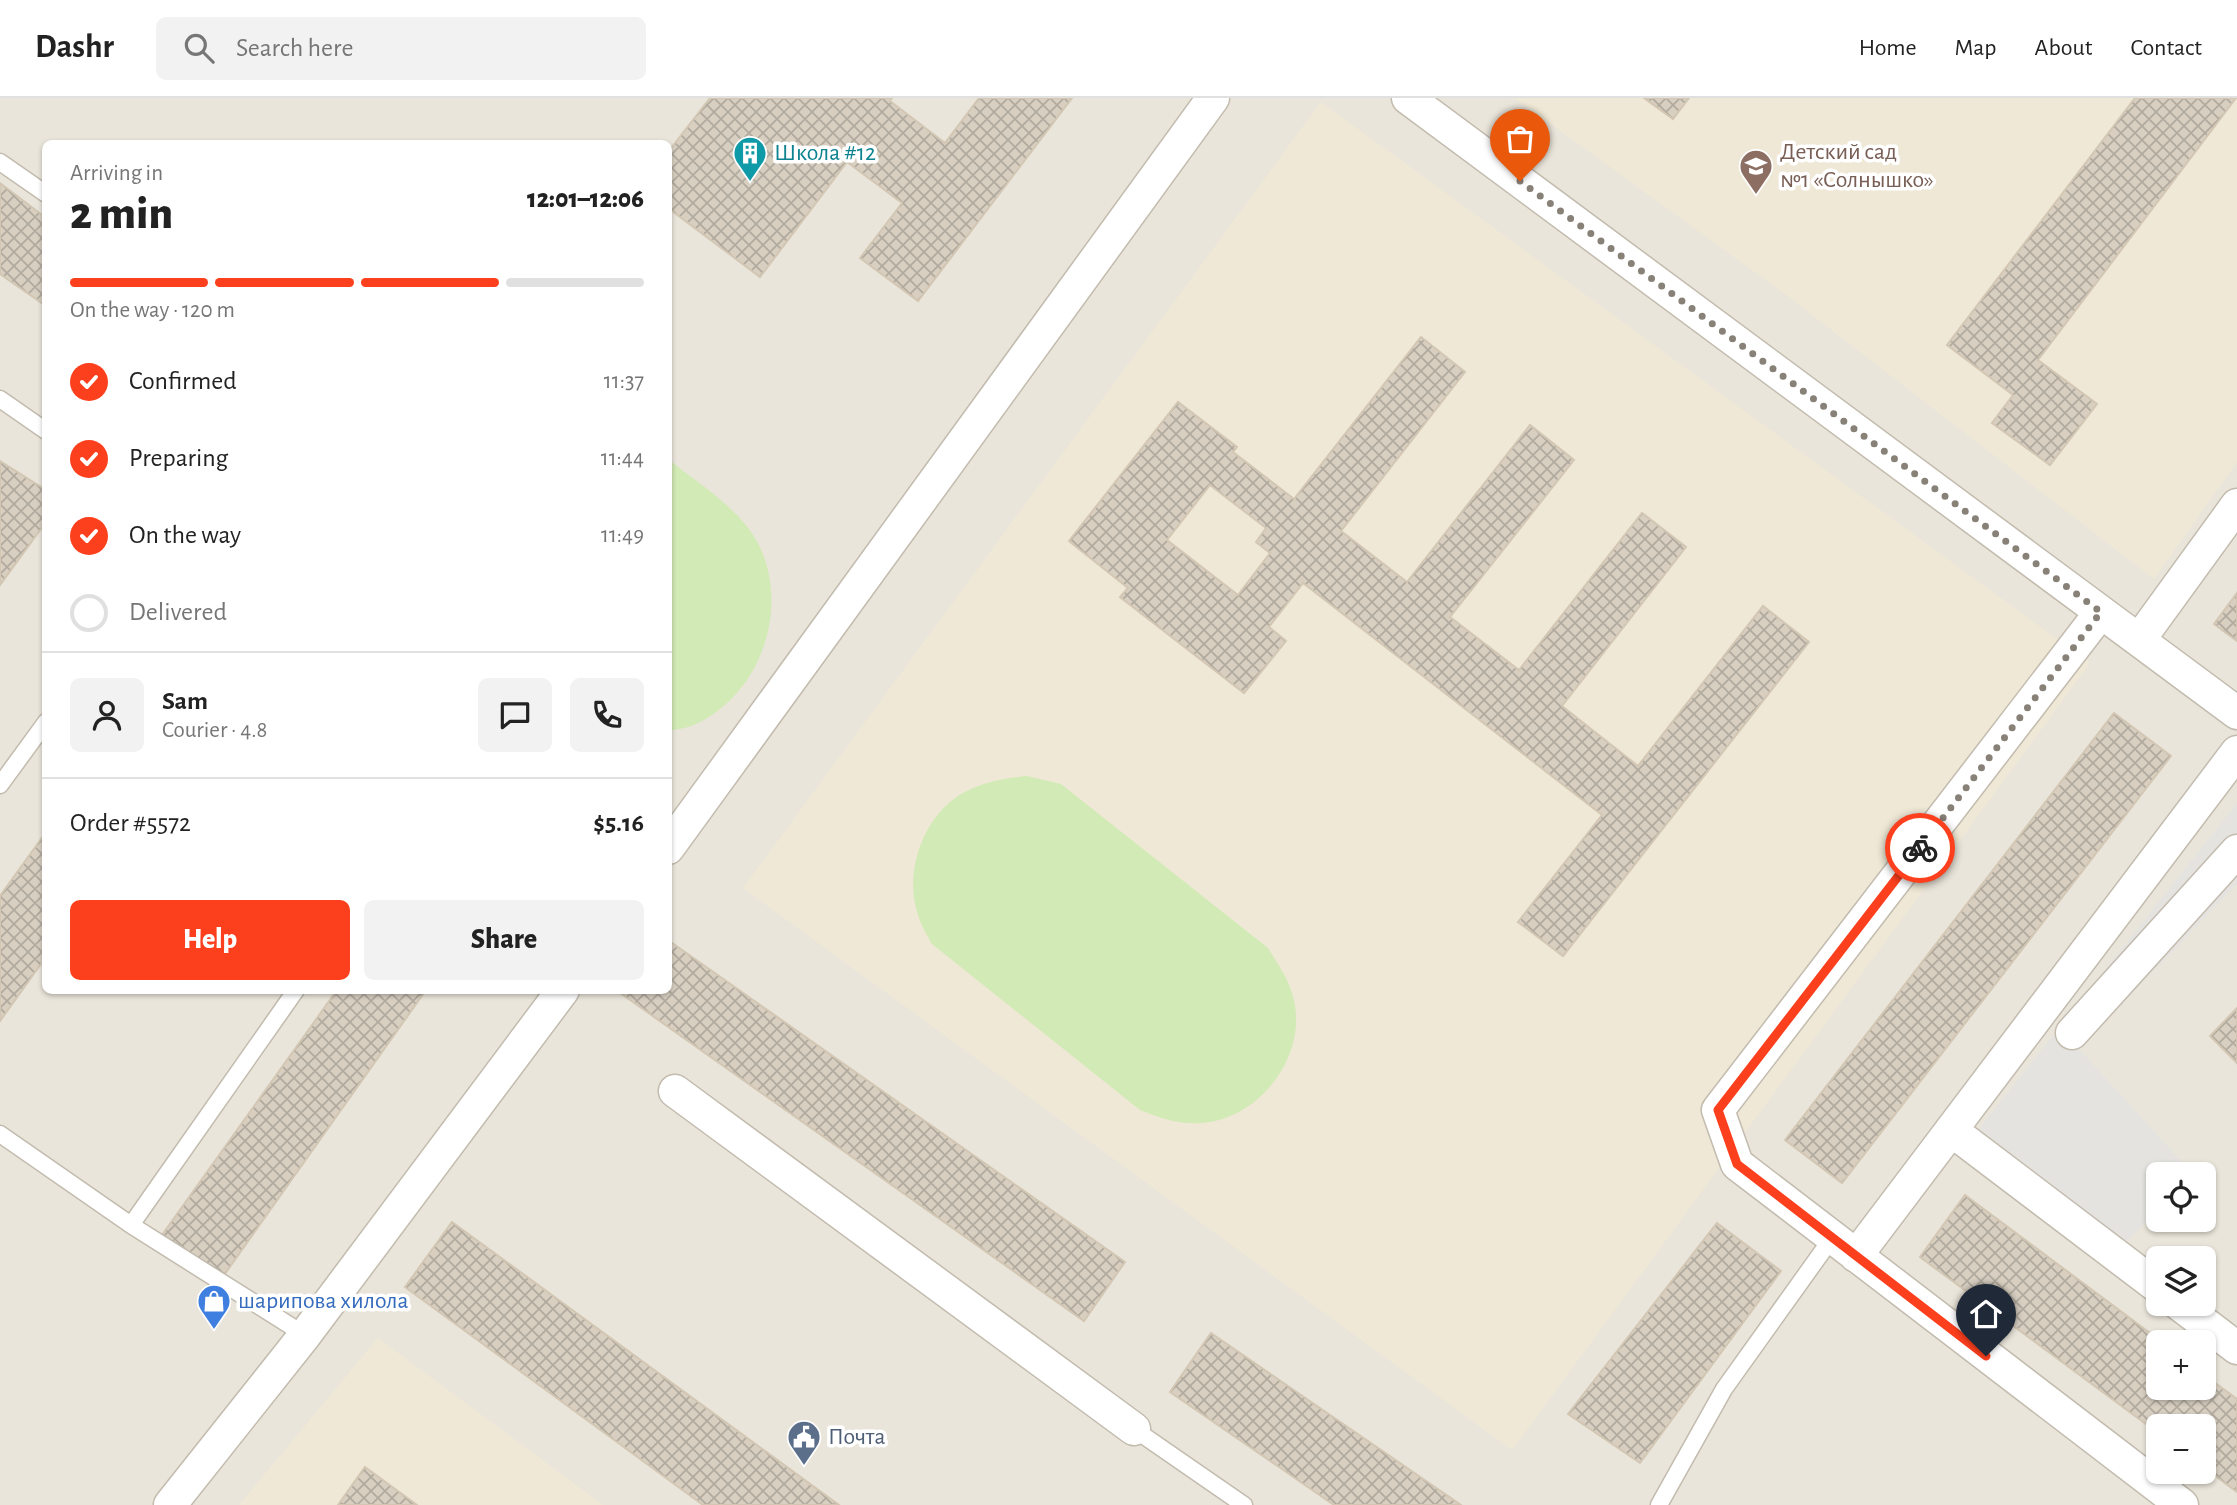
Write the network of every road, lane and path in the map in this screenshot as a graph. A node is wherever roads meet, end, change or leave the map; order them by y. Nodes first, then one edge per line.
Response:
1 (1213, 98) edge
2 (1408, 98) edge
3 (0, 162) edge
4 (42, 191) edge
5 (0, 399) edge
6 (42, 428) edge
7 (2237, 505) edge
8 (2101, 612) junction
9 (2139, 640) junction
10 (2237, 713) edge
11 (42, 727) edge
12 (2237, 752) edge
13 (0, 785) edge
14 (672, 842) edge
15 (2237, 850) edge
16 (293, 994) edge
17 (560, 994) edge
18 (2072, 1032) dead end
19 (676, 1091) dead end
20 (1951, 1130) junction
21 (0, 1134) edge
22 (131, 1226) junction
23 (1844, 1247) junction
24 (2146, 1278) edge
25 (2195, 1316) edge
26 (305, 1335) junction
27 (2237, 1348) edge
28 (1134, 1429) joint
29 (170, 1505) edge
30 (1244, 1505) edge
31 (1659, 1505) edge
32 (2182, 1505) edge

1 - 14 street
2 - 8 street
3 - 4 lane
5 - 6 lane
7 - 9 street
8 - 9 street
8 - 23 street
9 - 10 street
11 - 13 lane
12 - 20 street
15 - 18 street
16 - 22 lane
17 - 26 street
19 - 28 street
20 - 23 street
20 - 24 street
21 - 22 lane
22 - 26 lane
23 - 31 lane
23 - 32 street
25 - 27 street
26 - 29 street
28 - 30 lane

